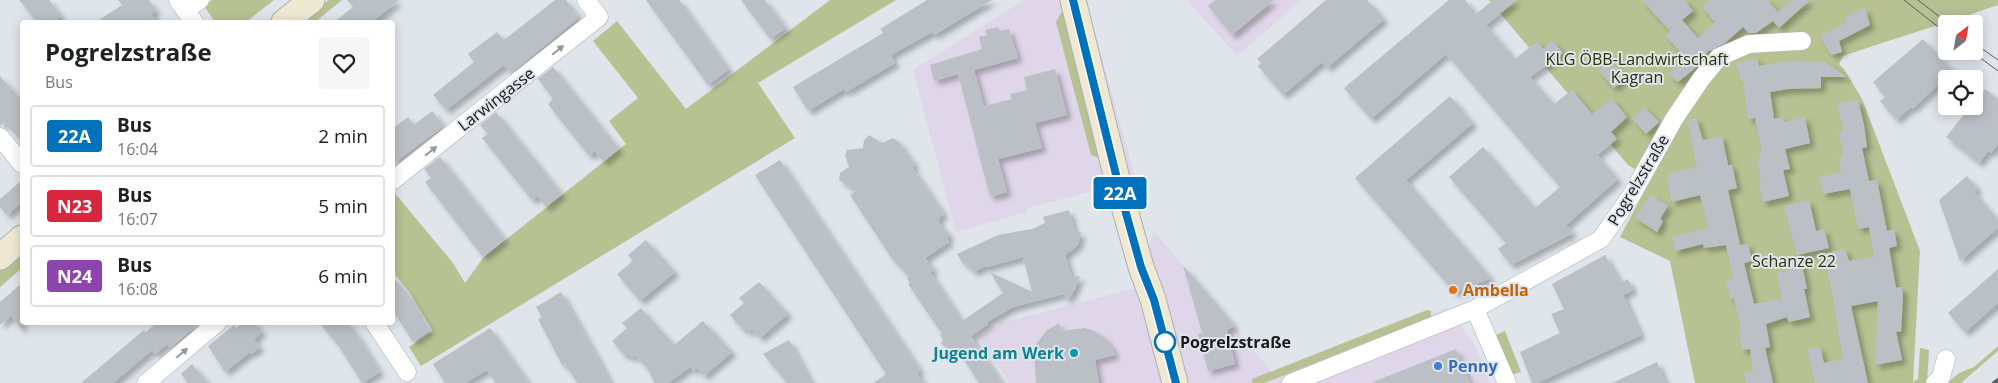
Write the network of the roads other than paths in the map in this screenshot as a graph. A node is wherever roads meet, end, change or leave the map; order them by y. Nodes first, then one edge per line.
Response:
1 (200, 0) edge
2 (312, 0) edge
3 (586, 0) edge
4 (1072, 0) edge
5 (186, 11) edge
6 (287, 20) edge
7 (1802, 41) dead end
8 (0, 137) edge
9 (20, 162) edge
10 (395, 179) edge
11 (20, 240) edge
12 (0, 257) edge
13 (1475, 309) junction
14 (214, 325) edge
15 (376, 325) edge
16 (1946, 360) dead end
17 (407, 372) dead end
18 (146, 383) edge
19 (1176, 383) edge
20 (1291, 383) edge
21 (1507, 383) edge
22 (1935, 383) edge

1 - 5 street
2 - 6 main road
10 -> 3 street, Larwingasse
4 - 19 main road
7 - 13 street, Pogrelzstraße
8 - 9 street
11 - 12 main road
13 - 20 street, Pogrelzstraße
13 - 21 street
18 -> 14 street
15 - 17 street
16 - 22 street

